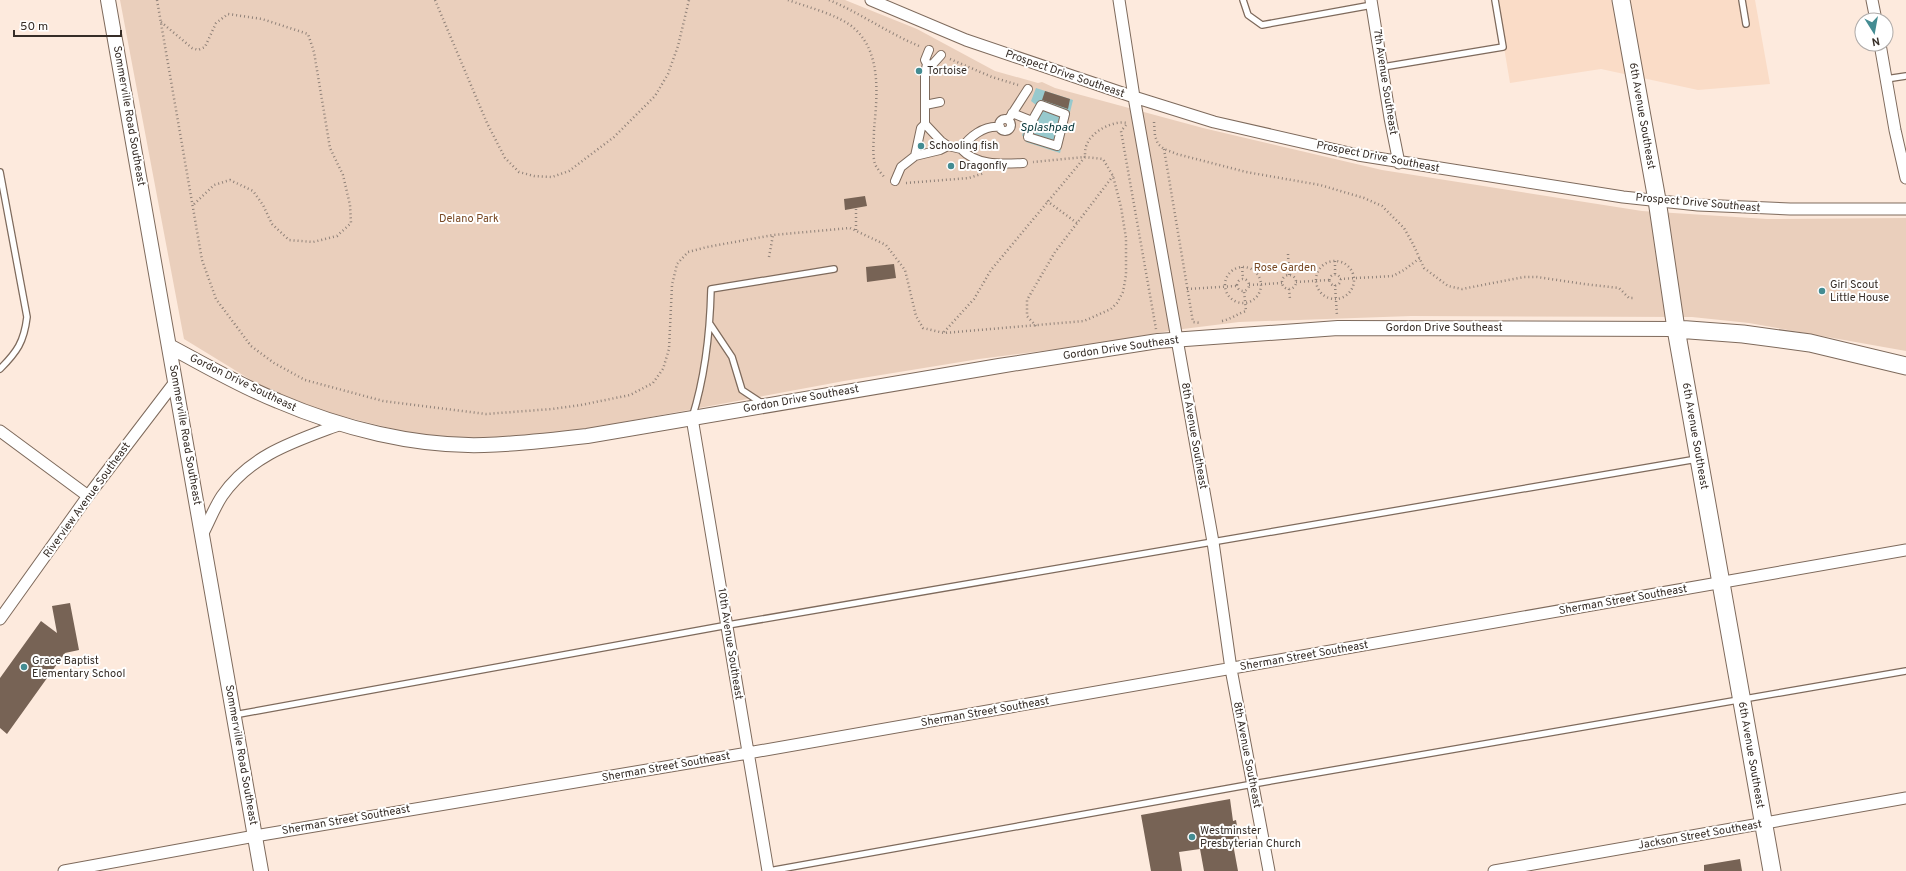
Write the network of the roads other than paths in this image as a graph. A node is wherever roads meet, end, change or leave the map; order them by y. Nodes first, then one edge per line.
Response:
1 (108, 0) edge
2 (871, 0) edge
3 (1119, 0) edge
4 (1243, 0) edge
5 (1495, 0) edge
6 (1621, 0) edge
7 (1742, 0) edge
8 (1872, 0) edge
9 (1372, 2) edge
10 (1874, 12) edge
11 (1746, 24) dead end
12 (929, 50) road end
13 (1881, 52) edge
14 (941, 55) road end
15 (927, 64) junction
16 (1383, 67) junction
17 (1906, 76) edge
18 (1886, 79) junction
19 (1028, 89) road end
20 (1134, 97) junction
21 (940, 102) dead end
22 (925, 105) junction
23 (1010, 117) junction
24 (1032, 121) junction
25 (925, 124) junction
26 (948, 146) junction
27 (961, 149) junction
28 (915, 156) junction
29 (1023, 163) dead end
30 (1399, 163) junction
31 (0, 172) edge
32 (1906, 178) edge
33 (895, 181) dead end
34 (1657, 200) junction
35 (1906, 209) edge
36 (834, 269) dead end
37 (710, 324) junction
38 (1676, 330) junction
39 (1177, 339) junction
40 (169, 346) junction
41 (1906, 366) edge
42 (0, 369) edge
43 (175, 382) junction
44 (764, 406) junction
45 (692, 418) junction
46 (341, 424) junction
47 (0, 431) edge
48 (1699, 459) junction
49 (88, 496) junction
50 (202, 535) junction
51 (1213, 542) junction
52 (1906, 550) edge
53 (1721, 583) junction
54 (0, 619) edge
55 (728, 625) junction
56 (1231, 668) junction
57 (1906, 671) edge
58 (1741, 699) junction
59 (234, 715) junction
60 (748, 753) junction
61 (1253, 784) junction
62 (1906, 798) edge
63 (1763, 823) junction
64 (255, 836) junction
65 (64, 871) edge
66 (261, 871) edge
67 (768, 871) edge
68 (1269, 871) edge
69 (1494, 871) edge
70 (1772, 871) edge

1 - 40 street, Sommerville Road Southeast
2 - 20 street, Prospect Drive Southeast
3 - 20 street, 8th Avenue Southeast
4 - 9 lane
5 - 16 lane
6 - 34 main road, 6th Avenue Southeast
7 - 11 lane
8 - 10 street
9 - 16 street, 7th Avenue Southeast
12 - 15 street
13 - 18 street
14 - 15 street
15 - 22 street
16 - 30 street, 7th Avenue Southeast
17 - 18 lane
18 - 32 street
19 - 23 street
20 - 30 street, Prospect Drive Southeast
20 - 39 street, 8th Avenue Southeast
21 - 22 street
22 - 25 street
23 - 24 street
23 - 27 street
24 - 24 street
25 - 26 street
25 - 28 street
26 - 27 street
26 - 28 street
27 - 29 street
28 - 33 street
30 - 34 street, Prospect Drive Southeast
31 - 42 lane
34 - 35 street, Prospect Drive Southeast
34 - 38 main road, 6th Avenue Southeast
36 - 37 lane
37 - 44 lane
37 - 45 lane
38 - 39 street, Gordon Drive Southeast
38 - 41 main road, Gordon Drive Southeast
38 - 48 main road, 6th Avenue Southeast
39 - 44 street, Gordon Drive Southeast
39 - 51 street, 8th Avenue Southeast
40 - 43 street, Sommerville Road Southeast
40 - 46 street, Gordon Drive Southeast
43 - 49 street, Riverview Avenue Southeast
43 - 50 street, Sommerville Road Southeast
44 - 45 street, Gordon Drive Southeast
45 - 46 street, Gordon Drive Southeast
45 - 55 street, 10th Avenue Southeast
46 - 50 street
47 - 49 street
48 - 51 lane
48 - 53 main road, 6th Avenue Southeast
49 - 54 street, Riverview Avenue Southeast
50 - 59 street, Sommerville Road Southeast
51 - 55 lane
51 - 56 street, 8th Avenue Southeast
52 - 53 street, Sherman Street Southeast
53 - 56 street, Sherman Street Southeast
53 - 58 main road, 6th Avenue Southeast
55 - 59 lane
55 - 60 street, 10th Avenue Southeast
56 - 60 street, Sherman Street Southeast
56 - 61 street, 8th Avenue Southeast
57 - 58 lane
58 - 61 lane
58 - 63 main road, 6th Avenue Southeast
59 - 64 street, Sommerville Road Southeast
60 - 64 street, Sherman Street Southeast
60 - 67 street, 10th Avenue Southeast
61 - 67 lane
61 - 68 street, 8th Avenue Southeast
62 - 63 street, Jackson Street Southeast
63 - 69 street, Jackson Street Southeast
63 - 70 main road, 6th Avenue Southeast
64 - 65 street, Sherman Street Southeast
64 - 66 street, Sommerville Road Southeast

